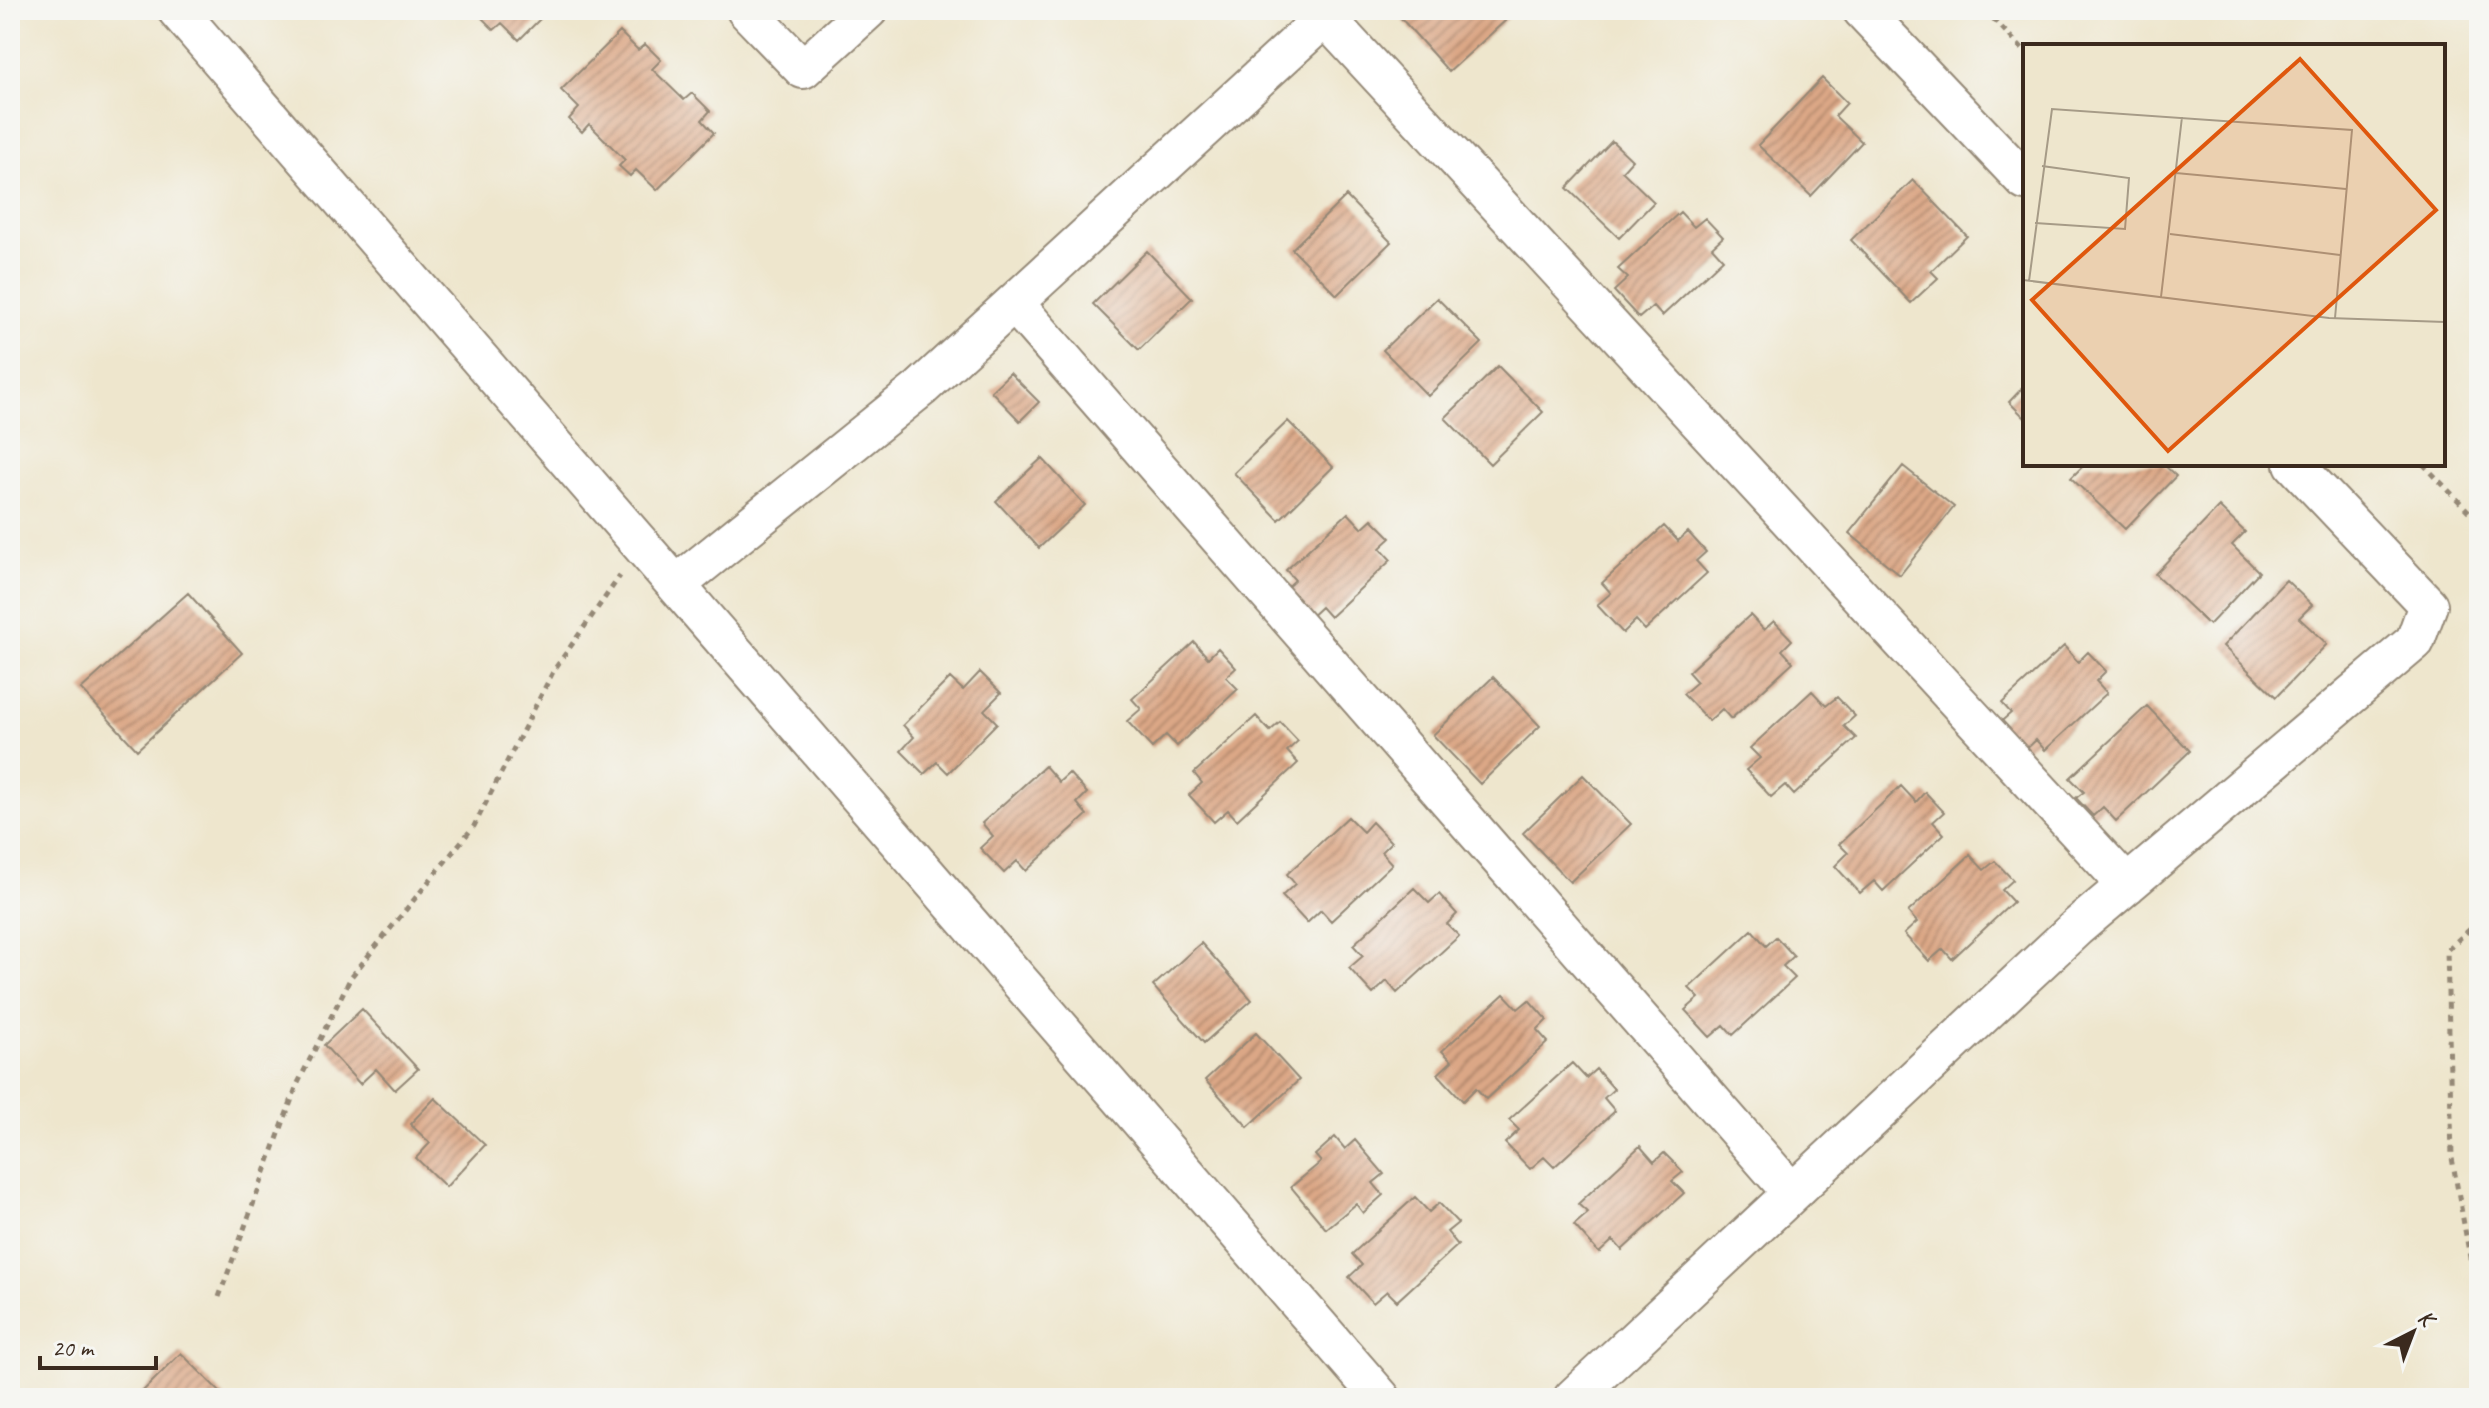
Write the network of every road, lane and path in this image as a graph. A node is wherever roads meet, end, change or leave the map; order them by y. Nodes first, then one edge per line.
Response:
1 (177, 10) edge
2 (746, 10) edge
3 (868, 10) edge
4 (1862, 10) edge
5 (1985, 10) edge
6 (1329, 14) edge
7 (2023, 50) edge
8 (2023, 179) edge
9 (1014, 303) junction
10 (2296, 466) edge
11 (2425, 466) edge
12 (2479, 522) edge
13 (641, 546) junction
14 (676, 585) junction
15 (2127, 885) junction
16 (2479, 921) edge
17 (1792, 1193) junction
18 (219, 1297) dead end
19 (2479, 1307) edge
20 (1381, 1398) edge
21 (1573, 1398) edge

1 - 13 street
2 - 3 street
4 - 8 street
5 - 7 path
6 - 9 street
6 - 15 street
9 - 14 street
9 - 17 street
10 - 15 street
11 - 12 path
13 - 14 street
13 - 18 path
14 - 20 street
15 - 17 street
16 - 19 path
17 - 21 street

